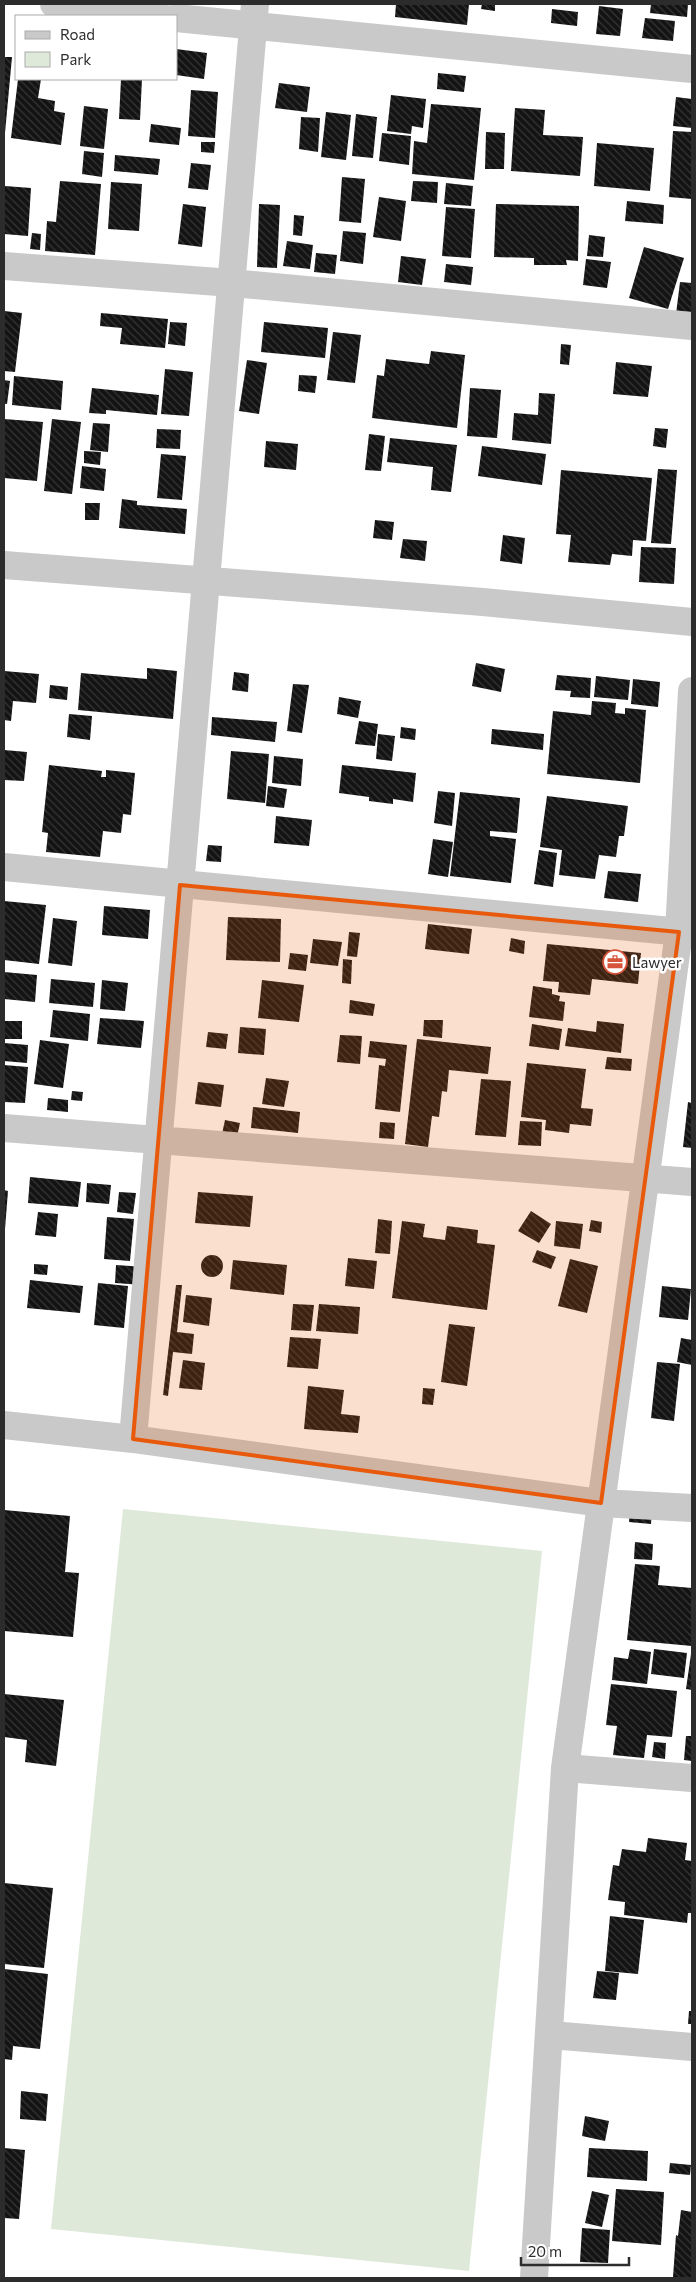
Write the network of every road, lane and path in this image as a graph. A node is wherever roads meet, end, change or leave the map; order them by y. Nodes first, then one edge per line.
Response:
1 (54, 4) edge
2 (151, 15) edge
3 (254, 15) edge
4 (178, 18) edge
5 (692, 69) edge
6 (4, 266) edge
7 (232, 283) junction
8 (692, 326) edge
9 (4, 565) edge
10 (206, 580) junction
11 (692, 622) edge
12 (692, 691) edge
13 (4, 867) edge
14 (180, 885) junction
15 (686, 932) edge
16 (4, 1128) edge
17 (158, 1140) junction
18 (646, 1179) junction
19 (692, 1182) edge
20 (4, 1425) edge
21 (133, 1439) junction
22 (601, 1503) junction
23 (692, 1508) edge
24 (565, 1768) junction
25 (692, 1778) edge
26 (550, 2035) junction
27 (692, 2047) edge
28 (534, 2278) edge

1 - 2 street
3 - 4 street
3 - 5 street
3 - 7 street
6 - 7 street
7 - 8 street
7 - 10 street
9 - 10 street
10 - 11 street
10 - 14 street
12 - 15 street
13 - 14 street
14 - 15 street
14 - 17 street
15 - 18 street
16 - 17 street
17 - 18 street
17 - 21 street
18 - 19 street
18 - 22 street
20 - 21 street
21 - 22 street
22 - 23 street
22 - 24 street
24 - 25 street
24 - 26 street
26 - 27 street
26 - 28 street

